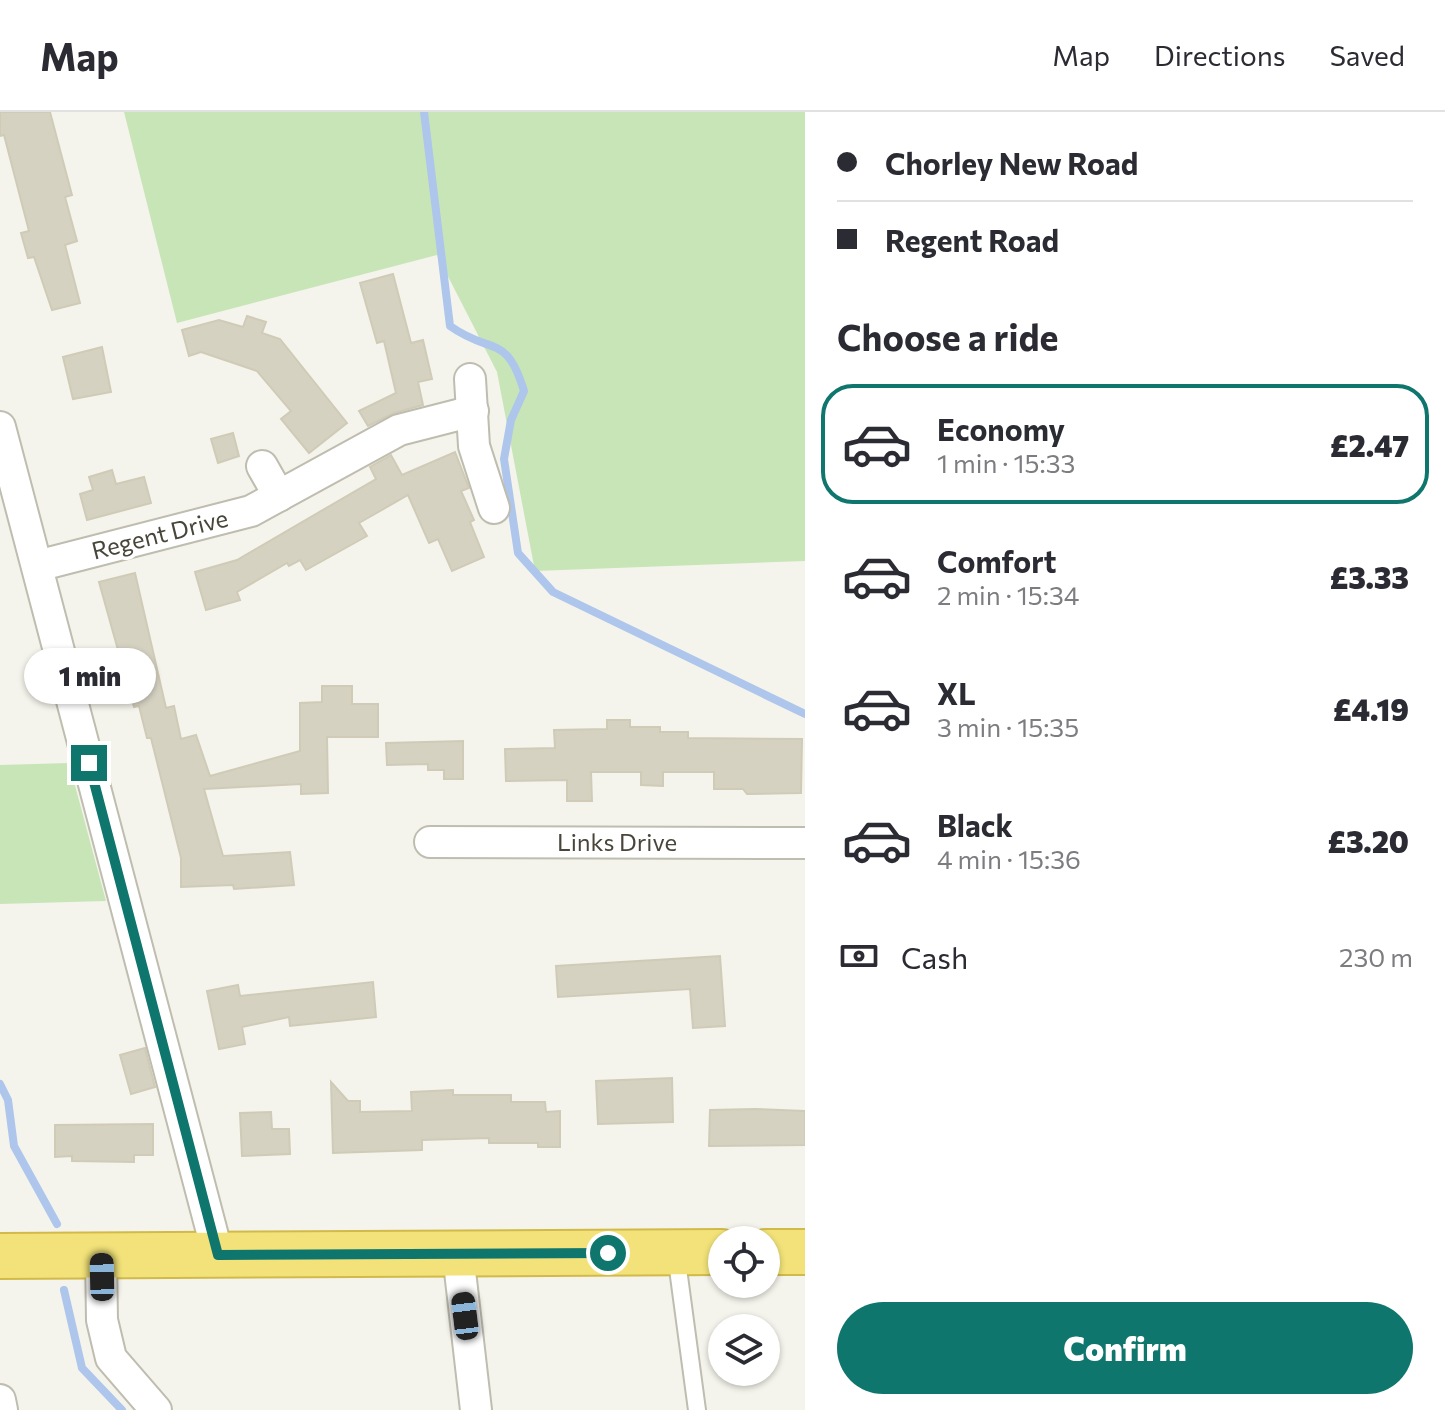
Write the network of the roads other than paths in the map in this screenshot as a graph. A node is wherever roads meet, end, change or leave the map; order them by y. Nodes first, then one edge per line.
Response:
1 (470, 379) dead end
2 (473, 411) junction
3 (0, 427) edge
4 (262, 466) dead end
5 (279, 496) junction
6 (494, 508) dead end
7 (37, 566) junction
8 (430, 842) dead end
9 (805, 843) edge
10 (708, 1252) edge
11 (780, 1252) edge
12 (805, 1252) edge
13 (676, 1253) junction
14 (458, 1254) junction
15 (218, 1255) junction
16 (0, 1256) edge
17 (101, 1256) junction
18 (0, 1400) edge
19 (2, 1410) edge
20 (156, 1410) edge
21 (476, 1410) edge
22 (697, 1410) edge

1 - 2 street
2 - 5 street, Regent Drive
2 - 6 street
3 - 7 street
4 - 5 street
5 - 7 street, Regent Drive
7 - 15 street
8 - 9 street, Links Drive
10 - 13 highway
11 - 12 highway
13 - 14 highway
13 - 22 lane
14 - 15 highway
14 - 21 street
15 - 17 highway
16 - 17 highway
17 - 20 street
18 - 19 street

